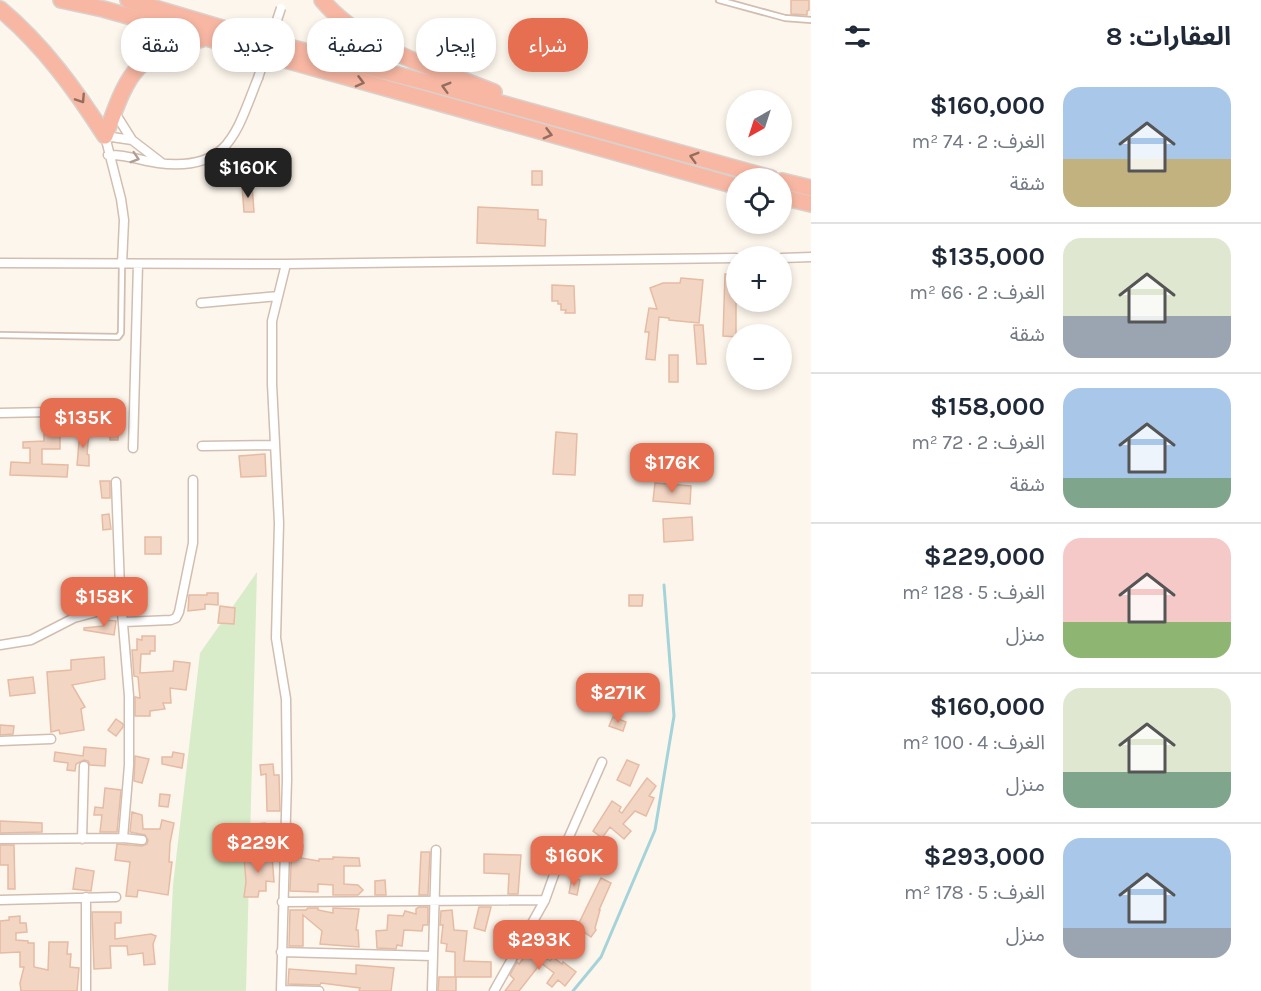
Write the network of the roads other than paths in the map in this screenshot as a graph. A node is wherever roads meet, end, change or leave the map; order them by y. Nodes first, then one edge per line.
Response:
1 (61, 0) edge
2 (128, 0) edge
3 (322, 0) edge
4 (719, 0) edge
5 (282, 4) edge
6 (0, 9) edge
7 (811, 20) edge
8 (204, 38) junction
9 (115, 113) junction
10 (561, 119) junction
11 (105, 136) junction
12 (132, 140) junction
13 (108, 155) junction
14 (162, 164) junction
15 (735, 168) edge
16 (726, 183) edge
17 (792, 183) edge
18 (811, 188) edge
19 (792, 199) edge
20 (811, 204) edge
21 (811, 257) edge
22 (726, 258) edge
23 (792, 258) edge
24 (0, 263) edge
25 (122, 264) junction
26 (138, 264) junction
27 (286, 264) junction
28 (278, 296) junction
29 (201, 303) dead end
30 (0, 335) edge
31 (101, 411) dead end
32 (0, 413) edge
33 (274, 445) junction
34 (202, 446) dead end
35 (133, 448) dead end
36 (193, 480) dead end
37 (116, 482) dead end
38 (123, 605) junction
39 (124, 622) junction
40 (0, 645) edge
41 (51, 738) dead end
42 (0, 741) edge
43 (602, 762) dead end
44 (84, 766) dead end
45 (123, 838) junction
46 (0, 839) edge
47 (82, 839) junction
48 (142, 840) dead end
49 (436, 850) dead end
50 (86, 897) junction
51 (116, 897) dead end
52 (0, 900) edge
53 (544, 900) junction
54 (434, 901) junction
55 (282, 902) junction
56 (281, 952) junction
57 (433, 956) junction
58 (86, 991) edge
59 (281, 991) edge
60 (319, 991) edge
61 (432, 991) edge
62 (494, 991) edge

1 - 8 highway
10 -> 2 highway
3 - 10 highway
4 - 7 lane
5 - 14 street, bridge
6 -> 11 highway
8 - 9 highway
8 -> 16 highway
9 - 11 highway
9 - 12 street
15 -> 10 highway
11 - 12 street
11 - 13 street
12 - 14 street
13 -> 14 street
13 - 25 street
17 - 18 highway
19 - 20 highway
21 - 23 street
22 - 27 street
24 - 25 street
25 - 26 street
25 - 30 lane
26 - 27 street
26 - 35 street
27 - 28 street
28 - 29 street
28 - 33 street
31 - 32 street
33 - 34 street
33 - 55 street
36 - 39 street
37 - 38 street
38 - 39 street
38 - 40 street
39 - 45 street
41 - 42 street
43 - 53 street
44 - 47 street
45 - 47 street
45 - 48 street
46 - 47 street
49 - 54 street
50 - 51 street
50 - 52 street
50 - 58 street
53 - 54 street
53 - 62 street
54 - 55 street
54 - 57 street
55 - 56 street
56 - 57 street
56 - 59 street
57 - 61 street
59 - 60 street

